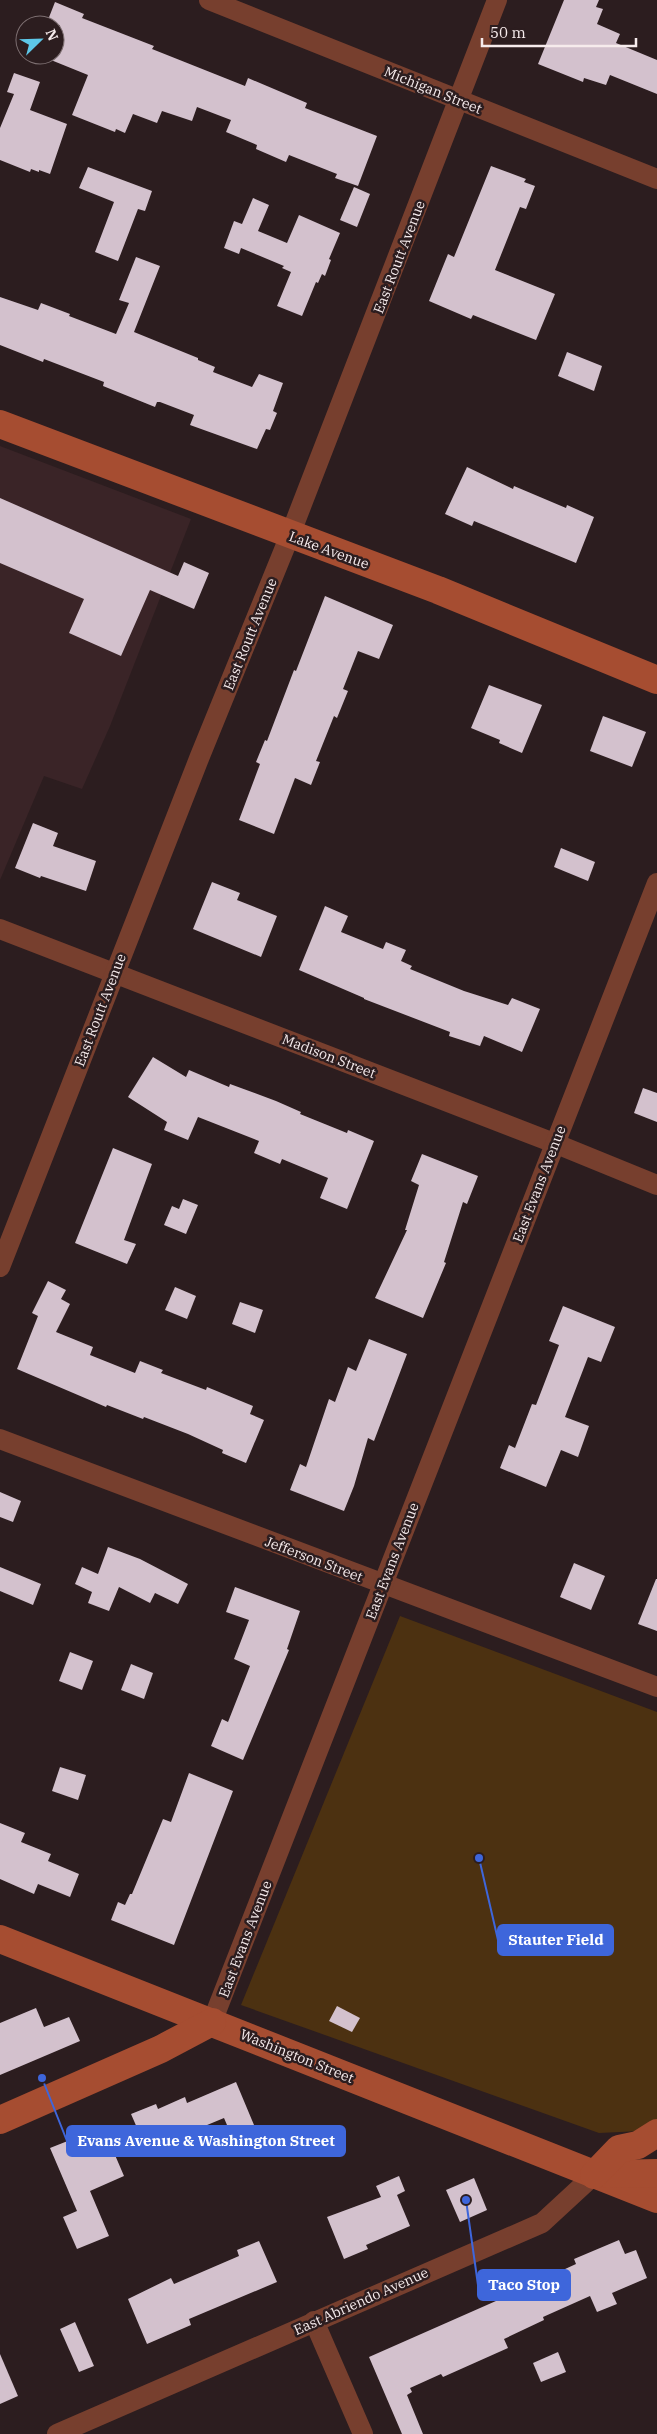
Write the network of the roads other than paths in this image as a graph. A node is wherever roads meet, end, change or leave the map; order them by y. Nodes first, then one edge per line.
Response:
1 (209, 0) edge
2 (497, 0) edge
3 (460, 101) junction
4 (657, 179) edge
5 (0, 424) edge
6 (290, 535) junction
7 (657, 680) edge
8 (657, 883) edge
9 (0, 929) edge
10 (115, 973) junction
11 (554, 1143) junction
12 (657, 1185) edge
13 (0, 1267) edge
14 (0, 1439) edge
15 (383, 1585) junction
16 (657, 1687) edge
17 (0, 1939) edge
18 (212, 2022) junction
19 (0, 2120) edge
20 (657, 2133) edge
21 (657, 2173) edge
22 (594, 2175) junction
23 (657, 2199) edge
24 (314, 2321) junction
25 (57, 2434) edge
26 (363, 2434) edge

1 - 3 street, Michigan Street
2 - 3 street, East Routt Avenue
3 - 4 street, Michigan Street
3 - 6 street, East Routt Avenue
5 - 6 street, Lake Avenue
6 - 7 street, Lake Avenue
6 - 10 street, East Routt Avenue
8 - 11 street, East Evans Avenue
9 - 10 street, Madison Street
10 - 11 street, Madison Street
10 - 13 street, East Routt Avenue
11 - 12 street, Madison Street
11 - 15 street, East Evans Avenue
14 - 15 street, Jefferson Street
15 - 16 street, Jefferson Street
15 - 18 street, East Evans Avenue
17 - 18 street, Washington Street
18 - 19 street
18 - 22 street, Washington Street
20 - 22 street
21 - 22 street
22 - 23 street, Washington Street
22 - 24 street, East Abriendo Avenue
24 - 25 street, East Abriendo Avenue
24 - 26 street

